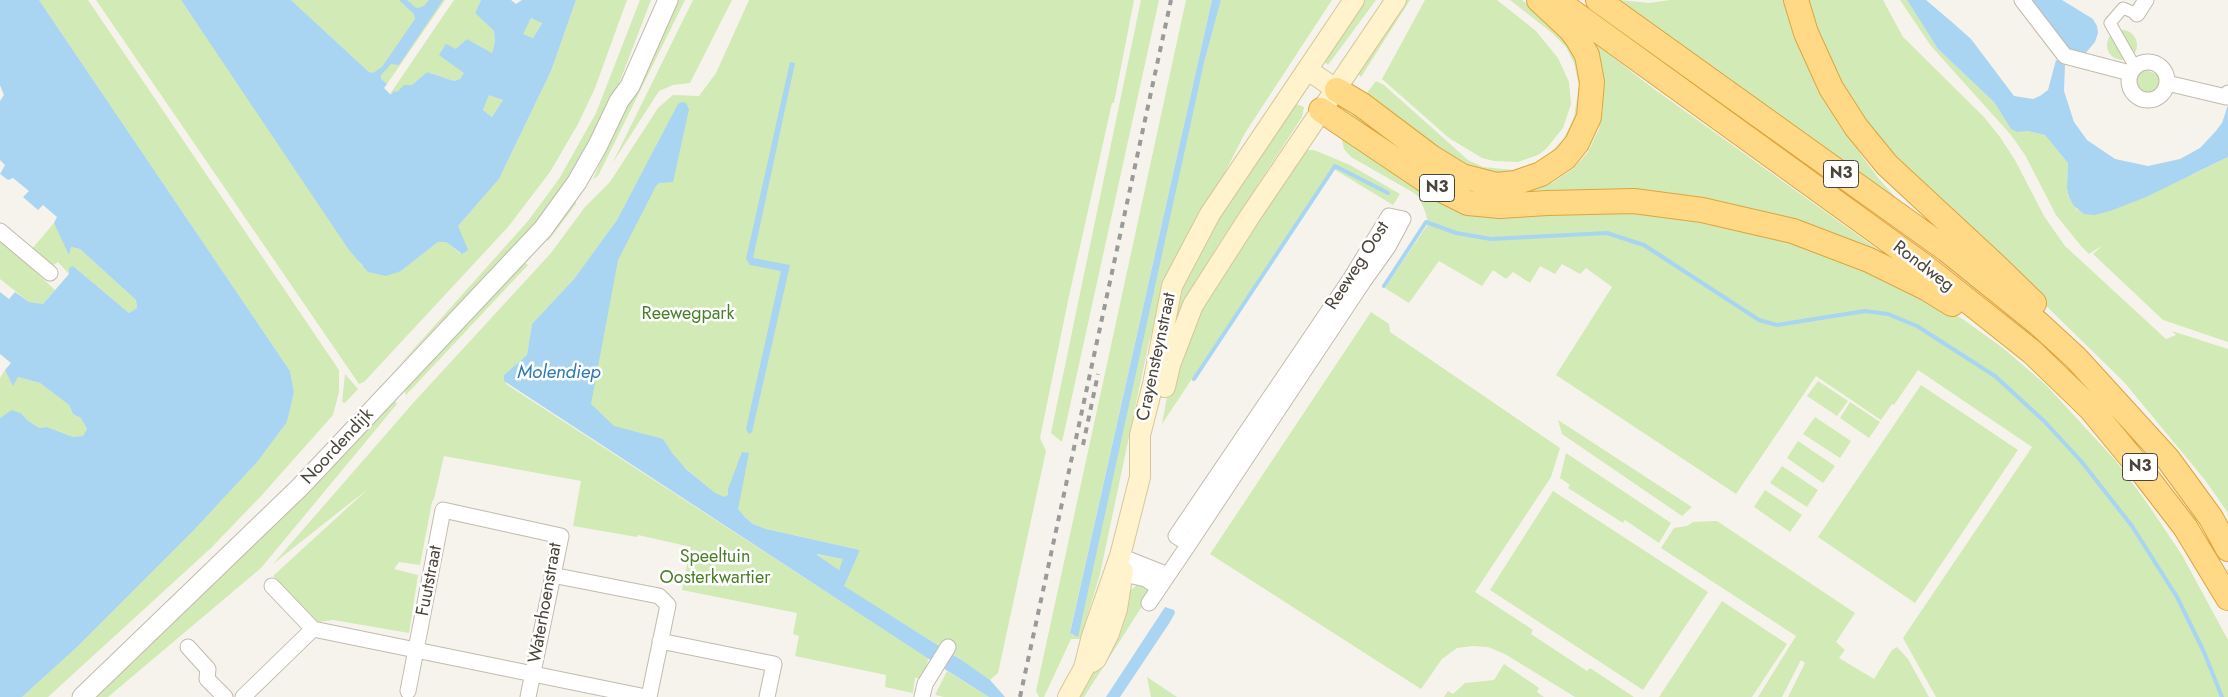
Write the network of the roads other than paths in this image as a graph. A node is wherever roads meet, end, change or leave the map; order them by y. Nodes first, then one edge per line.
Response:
1 (658, 0) edge
2 (668, 0) edge
3 (1354, 0) edge
4 (1396, 0) edge
5 (1539, 0) edge
6 (1556, 0) edge
7 (1598, 0) edge
8 (1796, 0) edge
9 (2022, 0) edge
10 (2146, 0) edge
11 (2137, 14) joint
12 (1308, 70) junction
13 (2133, 70) junction
14 (2167, 83) junction
15 (1337, 90) junction
16 (1293, 92) junction
17 (2227, 95) edge
18 (619, 101) junction
19 (1321, 110) junction
20 (1403, 220) dead end
21 (0, 231) edge
22 (50, 273) dead end
23 (2032, 352) junction
24 (2076, 358) junction
25 (1140, 477) junction
26 (443, 510) joint
27 (2228, 549) edge
28 (1122, 565) junction
29 (1168, 575) junction
30 (552, 576) junction
31 (272, 586) dead end
32 (1159, 588) junction
33 (2228, 598) edge
34 (1149, 603) dead end
35 (312, 629) junction
36 (660, 641) junction
37 (188, 647) dead end
38 (948, 647) dead end
39 (416, 651) junction
40 (532, 674) junction
41 (408, 691) dead end
42 (82, 697) edge
43 (225, 697) edge
44 (244, 697) edge
45 (528, 697) edge
46 (647, 697) edge
47 (767, 697) edge
48 (922, 697) edge
49 (1068, 697) edge

1 - 18 street
2 - 18 street
3 - 12 main road, Crayensteynstraat
4 - 15 main road, Crayensteynstraat
5 - 15 highway, N3
6 - 23 highway, Rondweg / N3
7 - 24 highway, Rondweg / N3
8 - 24 highway, N3
9 - 13 street
10 - 11 street
11 - 13 street
12 - 15 main road
12 - 16 main road, Crayensteynstraat
13 - 14 street
13 - 14 street
14 - 17 street
15 - 19 main road, Crayensteynstraat
16 - 19 main road
16 - 25 main road, Crayensteynstraat
18 - 42 street, Noordendijk
19 - 23 highway, N3
19 - 25 main road, Crayensteynstraat
20 - 29 street, Reeweg Oost
21 - 22 street
23 - 33 highway, Rondweg / N3
24 - 27 highway, Rondweg / N3
25 - 28 main road, Crayensteynstraat
26 - 30 street, Waterhoenstraat
26 - 39 street, Fuutstraat
28 - 29 street
28 - 32 street
28 - 49 main road, Crayensteynstraat
29 - 32 street, Reeweg Oost
30 - 36 street
30 - 40 street, Waterhoenstraat
31 - 35 street
32 - 34 street, Reeweg Oost
35 - 39 street
35 - 44 street
36 - 46 street
36 - 47 street
37 - 43 street
38 - 48 street
39 - 40 street
39 - 41 street, Fuutstraat
40 - 45 street, Waterhoenstraat
40 - 46 street

